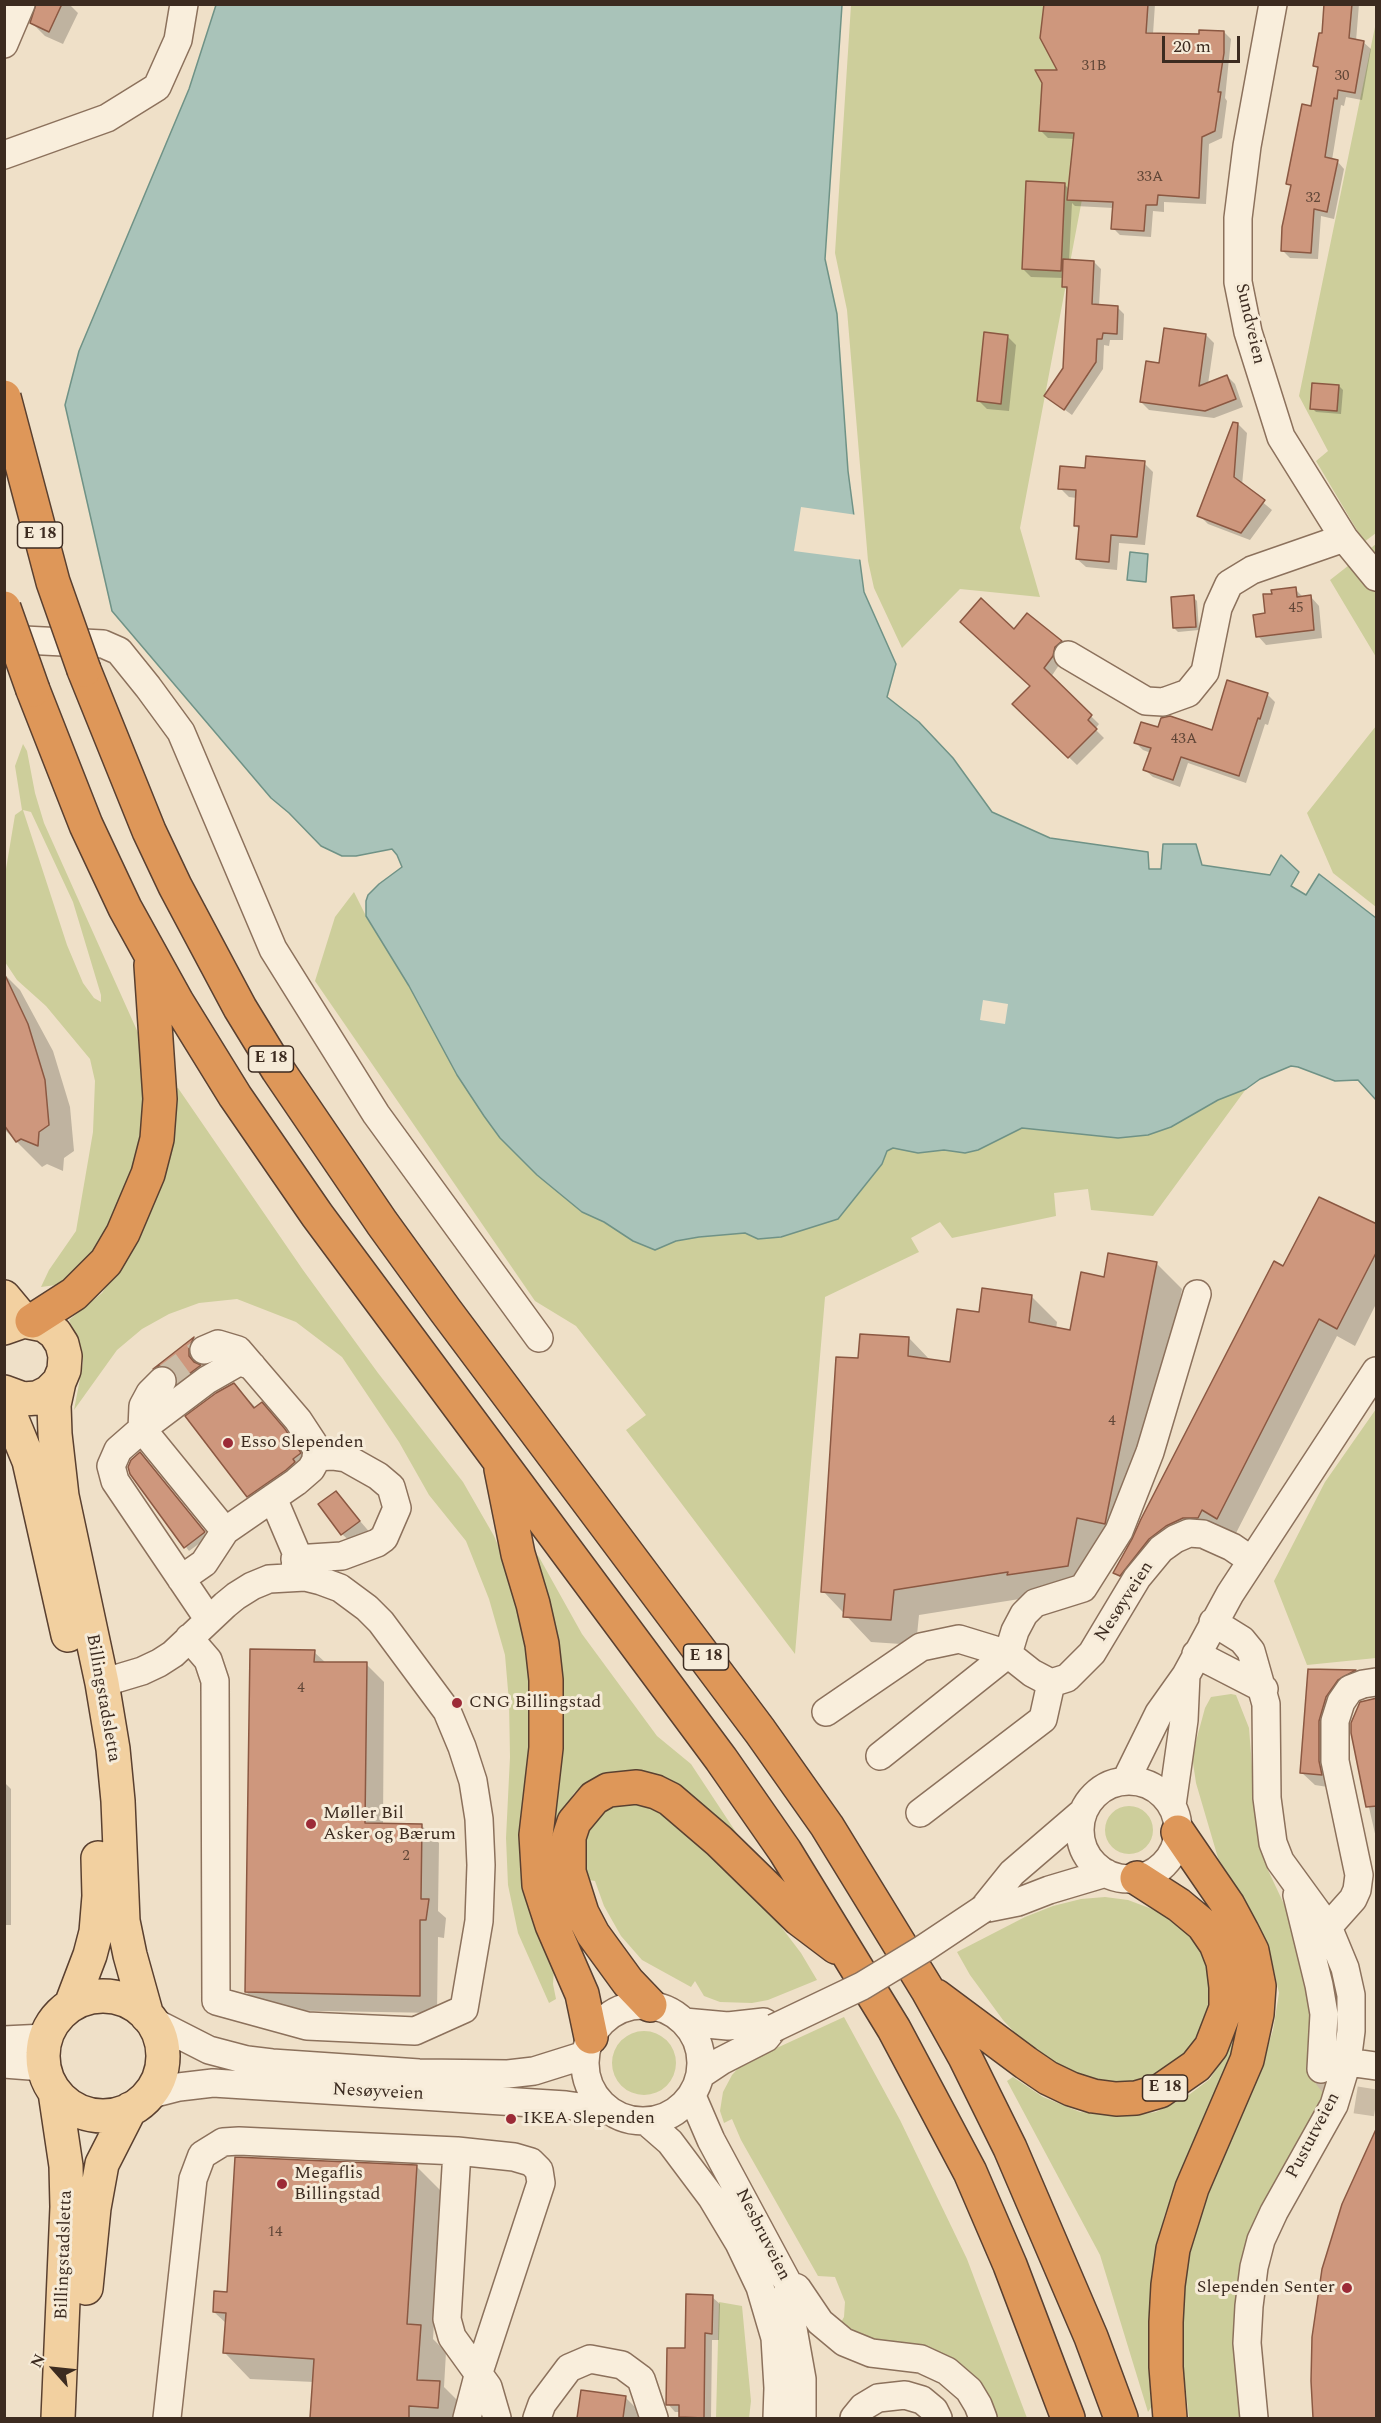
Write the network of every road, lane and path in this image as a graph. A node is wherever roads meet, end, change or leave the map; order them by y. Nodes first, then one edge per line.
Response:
1 (21, 4) edge
2 (184, 4) edge
3 (1273, 4) edge
4 (4, 44) edge
5 (4, 155) edge
6 (4, 398) edge
7 (1344, 538) junction
8 (1377, 577) edge
9 (4, 608) edge
10 (4, 639) edge
11 (1068, 655) dead end
12 (150, 954) junction
13 (1197, 1294) dead end
14 (16, 1317) edge
15 (539, 1338) dead end
16 (204, 1350) tunnel mouth
17 (252, 1366) junction
18 (1377, 1371) edge
19 (162, 1381) tunnel mouth
20 (59, 1382) junction
21 (4, 1392) edge
22 (4, 1400) edge
23 (142, 1429) junction
24 (316, 1456) junction
25 (500, 1461) junction
26 (273, 1498) junction
27 (225, 1531) junction
28 (1251, 1560) junction
29 (295, 1568) junction
30 (181, 1579) junction
31 (209, 1620) junction
32 (1213, 1622) junction
33 (189, 1638) junction
34 (1008, 1654) junction
35 (1191, 1664) junction
36 (1377, 1682) edge
37 (102, 1683) junction
38 (1052, 1683) junction
39 (1264, 1689) junction
40 (826, 1712) dead end
41 (880, 1756) dead end
42 (1126, 1780) junction
43 (1083, 1812) junction
44 (920, 1813) dead end
45 (1175, 1819) junction
46 (1122, 1876) junction
47 (1294, 1882) junction
48 (983, 1909) junction
49 (1328, 1927) junction
50 (852, 1959) junction
51 (927, 1989) junction
52 (71, 2005) junction
53 (650, 2005) junction
54 (151, 2019) junction
55 (697, 2023) junction
56 (774, 2028) junction
57 (4, 2040) edge
58 (588, 2046) junction
59 (1331, 2062) junction
60 (4, 2064) edge
61 (48, 2066) junction
62 (1377, 2066) edge
63 (704, 2077) junction
64 (139, 2102) junction
65 (609, 2111) junction
66 (647, 2122) junction
67 (457, 2151) junction
68 (789, 2285) junction
69 (479, 2372) junction
70 (58, 2418) edge
71 (77, 2418) edge
72 (168, 2418) edge
73 (467, 2418) edge
74 (497, 2418) edge
75 (537, 2418) edge
76 (654, 2418) edge
77 (777, 2418) edge
78 (802, 2418) edge
79 (854, 2418) edge
80 (938, 2418) edge
81 (983, 2418) edge
82 (1068, 2418) edge
83 (1121, 2418) edge
84 (1170, 2418) edge
85 (1254, 2418) edge

1 - 4 street
2 - 5 street
3 - 7 street, Sundveien
6 - 51 highway, E 18, bridge
7 - 8 street, Sundveien
7 - 11 street
9 - 12 highway, E 18, bridge
10 - 15 street
12 - 14 highway, E 18
12 - 25 highway, E 18
13 - 34 street
14 - 20 main road, Billingstadsletta
16 - 17 street
17 - 23 street
17 - 24 street
18 - 28 street
19 - 23 street
20 - 21 main road
20 - 37 main road, Billingstadsletta
22 - 52 main road, Billingstadsletta
23 - 27 street
23 - 30 street
24 - 26 street
24 - 29 street
25 - 50 highway, E 18
25 - 58 highway, E 18
26 - 27 street
26 - 29 street
27 - 30 street
28 - 32 street
28 - 38 street, Nesøyveien
29 - 31 street
29 - 33 street
30 - 31 street
31 - 33 street
32 - 35 street
32 - 39 street, Pustutveien
33 - 37 street
34 - 38 street
34 - 40 street
34 - 41 street
35 - 39 street
35 - 42 street
35 - 45 street
36 - 49 street
37 - 54 main road, Billingstadsletta
38 - 44 street
39 - 47 street, Pustutveien
42 - 43 street
42 - 45 street
43 - 46 street
43 - 48 street
45 - 46 street
45 - 84 highway
46 - 48 street
46 - 51 highway, E 18
47 - 49 street, Pustutveien
47 - 59 street
48 - 56 street, bridge
49 - 59 street, Pustutveien
50 - 53 highway, E 18
50 - 82 highway, E 18
51 - 83 highway, E 18
52 - 54 main road
52 - 61 main road
53 - 55 street
53 - 58 street
54 - 58 street, Nesøyveien
54 - 64 main road
55 - 56 street
55 - 63 street
56 - 63 street
57 - 61 street
58 - 65 street
59 - 62 street
59 - 85 street, Pustutveien
60 - 61 street
61 - 64 main road
61 - 70 main road, Billingstadsletta
63 - 66 street
63 - 68 street, Nesbruveien
64 - 65 street, Nesøyveien
64 - 71 main road, Billingstadsletta
65 - 66 street
66 - 77 street, Nesbruveien
67 - 69 street
67 - 69 street
67 - 72 street
68 - 78 street, Nesbruveien
68 - 81 street
69 - 73 street
69 - 74 street
75 - 76 street
79 - 80 street

